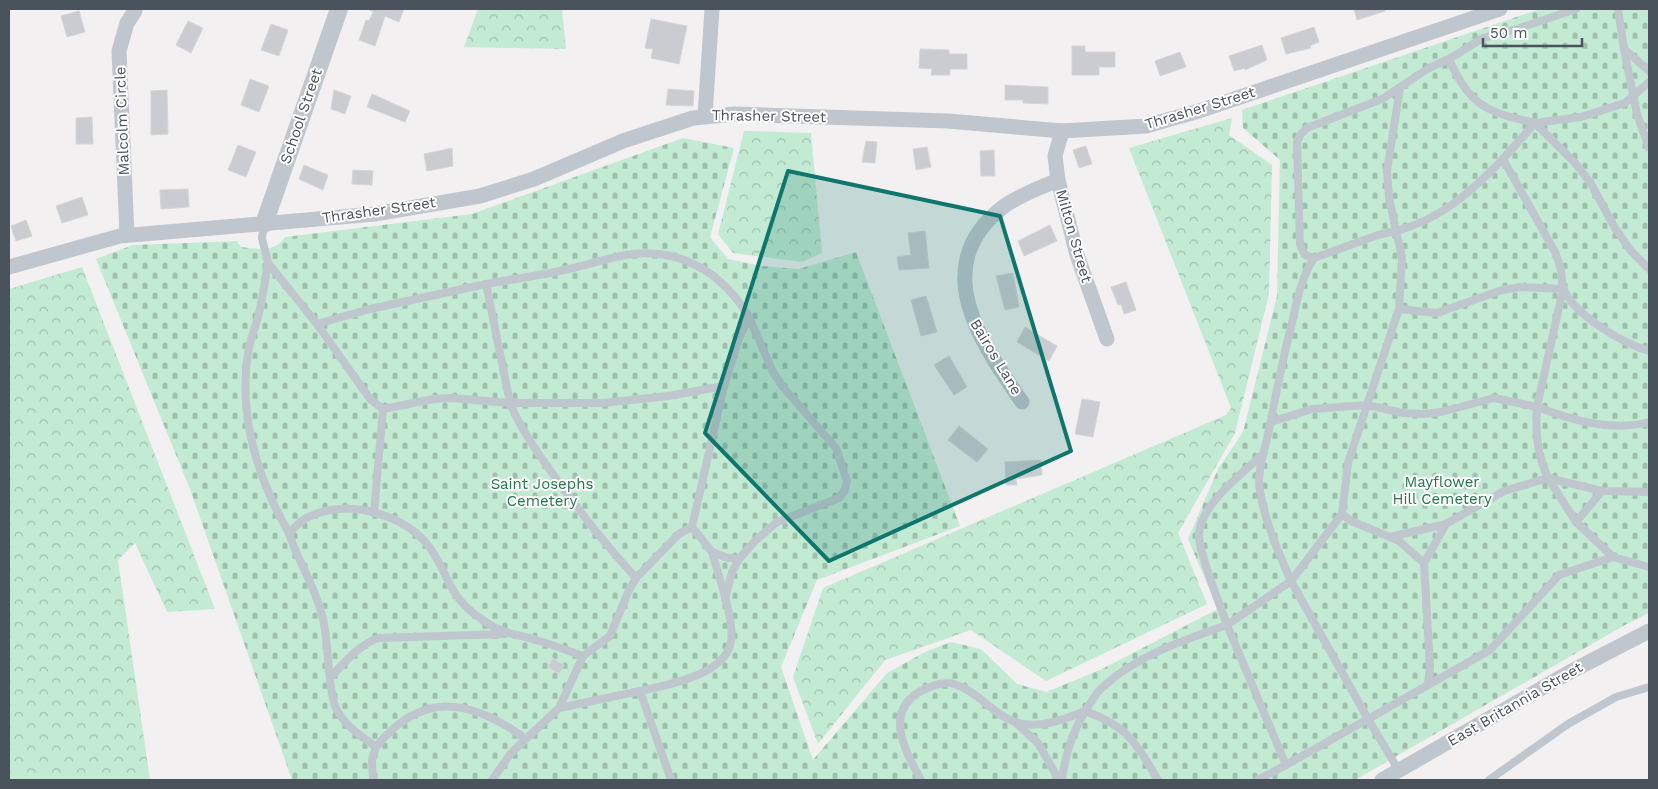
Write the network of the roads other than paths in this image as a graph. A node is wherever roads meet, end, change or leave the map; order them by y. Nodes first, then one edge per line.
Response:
1 (339, 9) edge
2 (712, 9) edge
3 (1455, 9) edge
4 (1500, 9) edge
5 (1576, 9) edge
6 (1618, 9) edge
7 (135, 11) dead end
8 (1454, 25) junction
9 (1624, 49) junction
10 (1448, 59) junction
11 (1649, 71) edge
12 (1649, 82) edge
13 (1400, 88) junction
14 (1633, 97) junction
15 (705, 115) junction
16 (1535, 123) junction
17 (1062, 131) junction
18 (1649, 148) edge
19 (1503, 159) junction
20 (1058, 180) junction
21 (264, 224) junction
22 (1396, 231) junction
23 (127, 236) junction
24 (1314, 258) junction
25 (268, 264) junction
26 (9, 267) edge
27 (1649, 269) edge
28 (486, 284) junction
29 (1563, 289) junction
30 (1399, 309) junction
31 (749, 317) junction
32 (317, 324) junction
33 (1107, 339) dead end
34 (1649, 352) edge
35 (724, 386) junction
36 (1022, 402) dead end
37 (510, 403) junction
38 (1367, 405) junction
39 (1537, 407) junction
40 (383, 409) junction
41 (1271, 422) junction
42 (1649, 422) edge
43 (1264, 453) junction
44 (1548, 478) junction
45 (1602, 491) junction
46 (1649, 492) edge
47 (374, 513) junction
48 (1342, 514) junction
49 (1576, 522) junction
50 (1446, 524) junction
51 (692, 527) junction
52 (289, 533) junction
53 (1390, 537) junction
54 (712, 552) junction
55 (1613, 557) junction
56 (739, 559) junction
57 (1424, 563) junction
58 (1649, 567) edge
59 (636, 578) junction
60 (1292, 581) junction
61 (724, 600) junction
62 (1227, 625) junction
63 (1649, 631) edge
64 (507, 634) junction
65 (583, 656) junction
66 (330, 678) junction
67 (1428, 683) junction
68 (1649, 687) edge
69 (640, 691) junction
70 (559, 708) junction
71 (1085, 711) junction
72 (1368, 719) junction
73 (1016, 723) junction
74 (526, 739) junction
75 (376, 747) junction
76 (1286, 765) junction
77 (1399, 771) junction
78 (373, 780) edge
79 (492, 780) edge
80 (671, 780) edge
81 (921, 780) edge
82 (1060, 780) edge
83 (1158, 780) edge
84 (1258, 780) edge
85 (1382, 780) edge
86 (1489, 780) edge

1 - 21 street, School Street
2 - 15 street
3 - 8 street
4 - 8 street, Thrasher Street
5 - 10 lane
6 - 9 lane
7 - 23 street, Malcolm Circle
8 - 17 street, Thrasher Street
9 - 11 lane
9 - 14 lane
10 - 13 lane
10 - 16 lane
12 - 14 lane
13 - 22 lane
13 - 24 lane
14 - 16 lane
14 - 18 lane
15 - 17 street, Thrasher Street
15 - 21 street, Thrasher Street
16 - 19 lane
16 - 27 lane
17 - 20 street, Milton Street
19 - 22 lane
19 - 29 lane
20 - 33 street, Milton Street
20 - 36 street, Bairos Lane
21 - 23 street, Thrasher Street
21 - 25 lane
22 - 24 lane
22 - 30 lane
23 - 26 street, Thrasher Street
24 - 41 lane
25 - 32 lane
25 - 52 lane
28 - 31 lane
28 - 32 lane
28 - 37 lane
29 - 30 lane
29 - 34 lane
29 - 39 lane
30 - 38 lane
31 - 35 lane
31 - 56 lane
32 - 40 lane
35 - 37 lane
35 - 51 lane
37 - 40 lane
37 - 59 lane
38 - 39 lane
38 - 41 lane
38 - 48 lane
39 - 42 lane
39 - 44 lane
40 - 47 lane
41 - 43 lane
43 - 60 lane
43 - 62 lane
44 - 45 lane
44 - 49 lane
44 - 50 lane
45 - 46 lane
45 - 49 lane
47 - 52 lane
47 - 64 lane
48 - 53 lane
48 - 60 lane
49 - 55 lane
50 - 53 lane
50 - 57 lane
51 - 54 lane
51 - 59 lane
52 - 66 lane
53 - 57 lane
54 - 56 lane
54 - 61 lane
55 - 58 lane
55 - 67 lane
56 - 61 lane
57 - 67 lane
59 - 65 lane
60 - 62 lane
60 - 72 lane
61 - 69 lane
62 - 71 lane
62 - 76 lane
63 - 77 street, East Britannia Street
64 - 65 lane
64 - 66 lane
65 - 70 lane
66 - 75 lane
67 - 72 lane
68 - 86 lane
69 - 70 lane
69 - 80 lane
70 - 74 lane
71 - 73 lane
71 - 82 lane
71 - 83 lane
72 - 76 lane
72 - 77 lane
73 - 81 lane
73 - 82 lane
74 - 75 lane
74 - 79 lane
75 - 78 lane
76 - 84 lane
77 - 85 street, East Britannia Street

